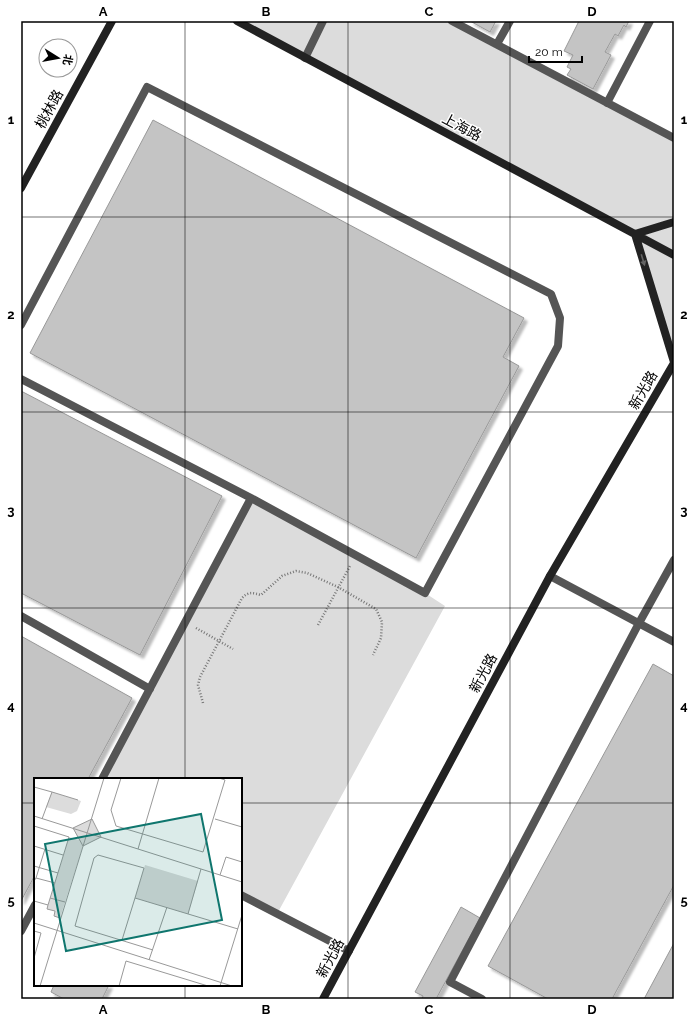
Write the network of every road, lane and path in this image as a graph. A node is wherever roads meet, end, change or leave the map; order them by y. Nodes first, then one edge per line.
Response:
1 (112, 21) edge
2 (237, 21) edge
3 (323, 21) edge
4 (452, 21) edge
5 (510, 21) edge
6 (650, 21) edge
7 (497, 44) junction
8 (305, 58) junction
9 (607, 103) junction
10 (674, 138) edge
11 (21, 188) edge
12 (674, 222) edge
13 (635, 234) junction
14 (674, 256) edge
15 (21, 325) edge
16 (674, 362) edge
17 (21, 379) edge
18 (251, 498) junction
19 (355, 555) junction
20 (674, 560) edge
21 (550, 576) junction
22 (338, 587) junction
23 (21, 616) edge
24 (185, 622) junction
25 (639, 624) junction
26 (318, 625) dead end
27 (219, 641) junction
28 (674, 642) edge
29 (233, 648) dead end
30 (373, 655) dead end
31 (150, 689) junction
32 (203, 703) dead end
33 (103, 778) edge
34 (242, 896) edge
35 (34, 907) edge
36 (21, 931) edge
37 (349, 951) junction
38 (323, 999) edge
39 (482, 999) edge

1 - 11 street, 桃林路
2 - 8 street, 上海路
3 - 8 lane
4 - 7 lane
5 - 7 lane
6 - 9 lane
7 - 9 lane
8 - 13 street, 上海路
9 - 10 lane
12 - 13 street
13 - 14 street, 上海路
13 -> 16 street
15 - 19 lane
16 - 21 street, 新光路
17 - 18 lane
18 - 19 lane
18 - 24 lane
19 - 22 path
20 - 25 lane
21 - 25 lane
21 - 37 street, 新光路
22 - 26 path
22 - 27 path
22 - 30 path
23 - 31 lane
24 - 27 path
24 - 31 lane
25 - 28 lane
25 - 39 lane
27 - 29 path
27 - 32 path
31 - 33 lane
34 - 37 lane
35 - 36 lane
37 - 38 street, 新光路

